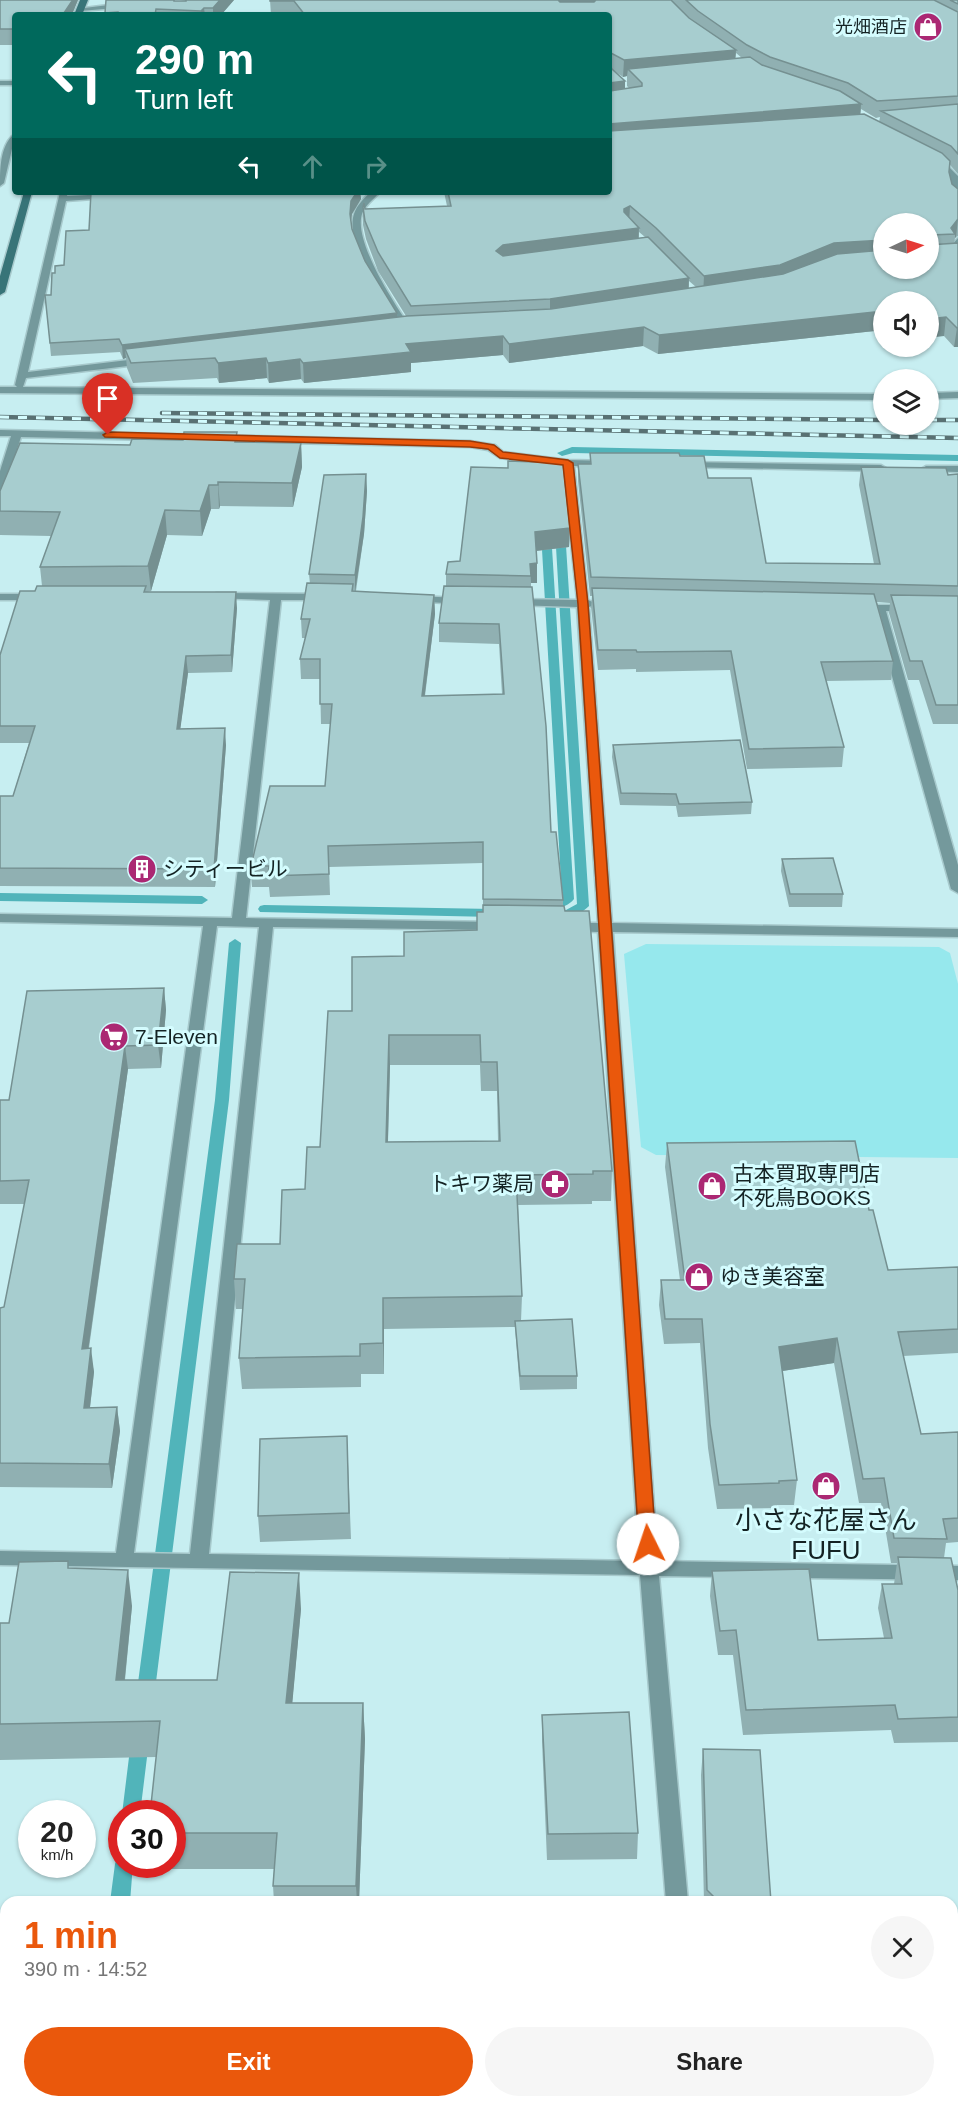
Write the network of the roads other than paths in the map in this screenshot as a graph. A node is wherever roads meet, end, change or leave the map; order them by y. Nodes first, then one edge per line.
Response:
1 (84, 0) edge
2 (138, 3) edge
3 (79, 12) edge
4 (12, 141) edge
5 (923, 157) edge
6 (957, 178) edge
7 (0, 183) edge
8 (27, 195) edge
9 (84, 195) edge
10 (373, 195) edge
11 (63, 196) edge
12 (958, 203) edge
13 (958, 241) edge
14 (958, 251) edge
15 (0, 292) edge
16 (395, 331) edge
17 (162, 359) edge
18 (22, 375) junction
19 (0, 390) edge
20 (18, 391) junction
21 (958, 394) edge
22 (939, 395) edge
23 (873, 397) edge
24 (0, 433) edge
25 (17, 433) junction
26 (568, 463) junction
27 (615, 464) edge
28 (674, 465) edge
29 (887, 468) edge
30 (911, 468) edge
31 (958, 469) edge
32 (0, 488) edge
33 (204, 596) edge
34 (276, 596) junction
35 (0, 597) edge
36 (48, 597) edge
37 (334, 598) edge
38 (404, 599) edge
39 (474, 601) edge
40 (497, 601) edge
41 (577, 603) junction
42 (607, 604) edge
43 (843, 608) edge
44 (879, 608) junction
45 (924, 609) edge
46 (958, 889) edge
47 (0, 918) edge
48 (211, 921) junction
49 (239, 922) junction
50 (266, 924) junction
51 (513, 926) edge
52 (560, 927) edge
53 (607, 927) junction
54 (958, 933) edge
55 (0, 1558) edge
56 (124, 1560) junction
57 (199, 1561) junction
58 (649, 1567) junction
59 (958, 1573) edge
60 (676, 1896) edge

1 - 3 main road
2 - 3 street
4 - 7 street
5 - 6 street
6 - 12 street
8 - 15 main road
9 - 11 street
10 - 16 street
11 - 18 street
13 - 14 street
17 - 18 street
18 - 20 street
19 - 20 street
20 - 23 street
21 - 22 street
24 - 25 street
25 - 26 street
25 - 32 street
26 - 27 street
26 - 41 street
28 - 29 street
30 - 31 street
33 - 34 street
34 - 37 street
34 - 49 street
35 - 36 street
38 - 39 street
40 - 41 street
41 - 42 street
41 - 53 street
43 - 44 street
44 - 45 street
44 - 46 street
47 - 48 street
48 - 49 street
48 - 56 street
49 - 50 street
50 - 51 street
50 - 57 street
52 - 53 street
53 - 54 street
53 - 58 street
55 - 56 street
56 - 57 street
57 - 58 street
58 - 59 street
58 - 60 street

